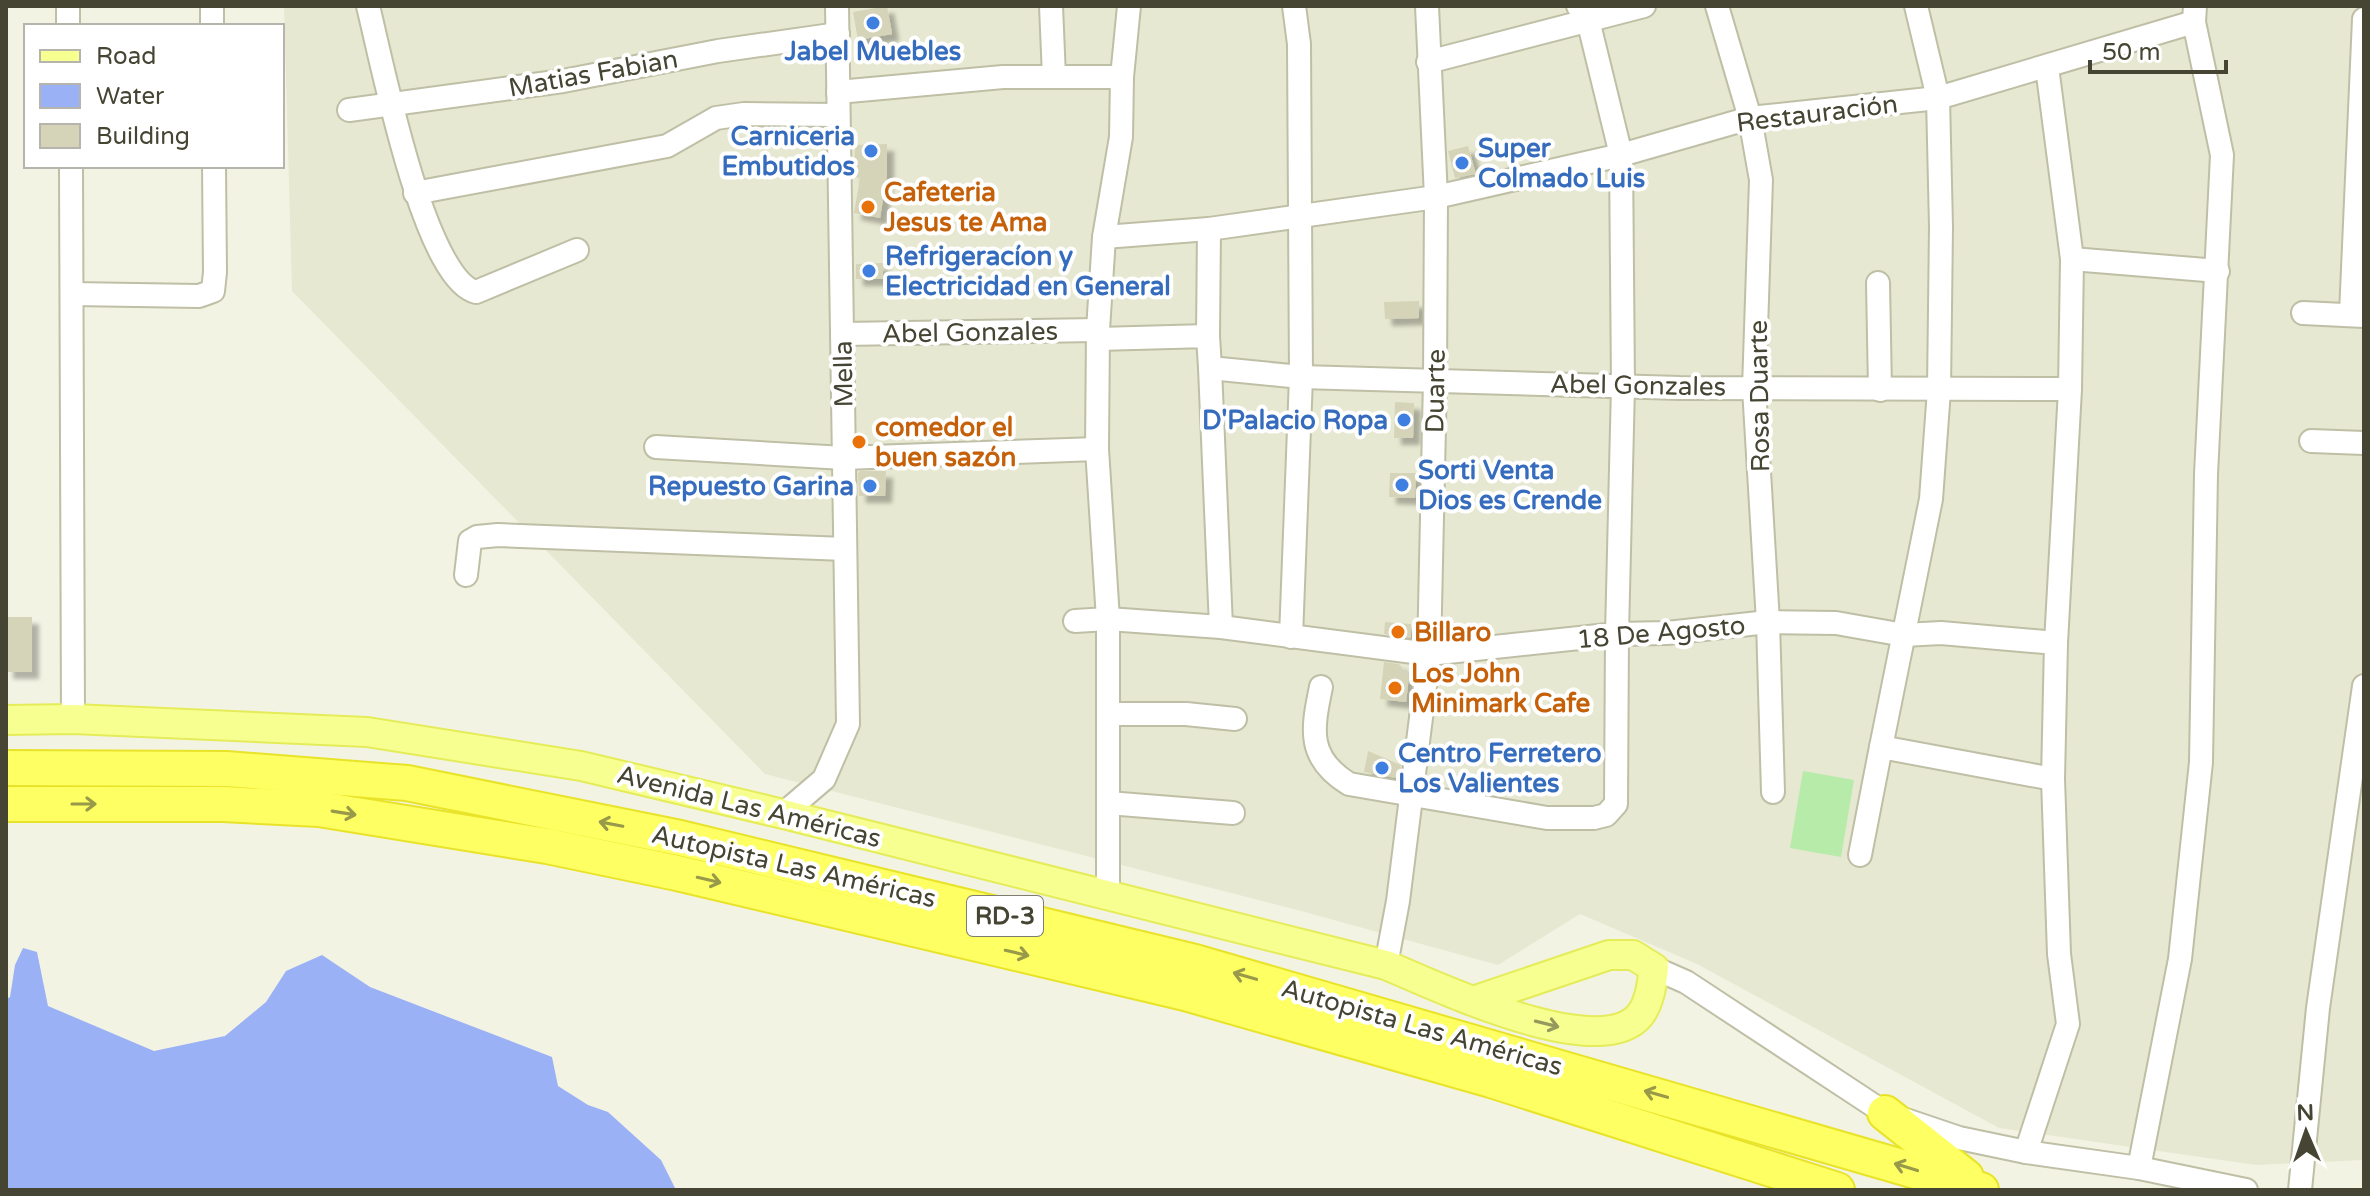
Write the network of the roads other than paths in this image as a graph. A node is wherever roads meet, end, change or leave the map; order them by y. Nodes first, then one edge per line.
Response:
1 (368, 6) edge
2 (837, 6) edge
3 (1051, 6) edge
4 (1129, 6) edge
5 (1294, 6) edge
6 (1427, 6) edge
7 (1644, 6) edge
8 (1717, 6) edge
9 (1916, 6) edge
10 (1583, 13) edge
11 (2194, 14) edge
12 (2364, 19) edge
13 (838, 34) junction
14 (1428, 62) junction
15 (2047, 67) junction
16 (1054, 77) junction
17 (1122, 77) junction
18 (838, 92) junction
19 (1938, 98) junction
20 (392, 105) junction
21 (349, 110) dead end
22 (838, 115) junction
23 (1750, 118) junction
24 (1621, 155) junction
25 (71, 168) edge
26 (214, 168) edge
27 (415, 193) junction
28 (1436, 197) junction
29 (1299, 217) junction
30 (1209, 229) junction
31 (1104, 237) junction
32 (577, 250) dead end
33 (2072, 259) junction
34 (2218, 271) junction
35 (1878, 283) dead end
36 (72, 294) junction
37 (2303, 313) dead end
38 (2358, 315) edge
39 (842, 334) junction
40 (1098, 334) junction
41 (1208, 336) junction
42 (1210, 368) junction
43 (1301, 377) junction
44 (1435, 380) junction
45 (1623, 386) junction
46 (1754, 388) junction
47 (2070, 389) junction
48 (1880, 390) junction
49 (1939, 390) junction
50 (2311, 441) dead end
51 (2364, 443) edge
52 (656, 447) dead end
53 (1097, 449) junction
54 (844, 458) junction
55 (845, 549) junction
56 (466, 575) dead end
57 (1108, 619) junction
58 (1075, 621) dead end
59 (1768, 622) junction
60 (1221, 627) junction
61 (1617, 634) junction
62 (1904, 635) junction
63 (1291, 637) junction
64 (2056, 643) junction
65 (1429, 654) junction
66 (1321, 687) dead end
67 (2363, 696) edge
68 (1108, 714) junction
69 (73, 719) junction
70 (1235, 719) dead end
71 (6, 720) edge
72 (1881, 747) junction
73 (6, 768) edge
74 (2053, 779) junction
75 (1773, 792) dead end
76 (1411, 793) junction
77 (1108, 803) junction
78 (6, 804) edge
79 (1233, 813) dead end
80 (783, 814) junction
81 (1860, 855) dead end
82 (1108, 895) junction
83 (1386, 965) junction
84 (1654, 968) junction
85 (1473, 1001) junction
86 (1885, 1113) junction
87 (2026, 1152) junction
88 (2139, 1168) junction
89 (1837, 1190) edge
90 (1981, 1190) edge
91 (2246, 1190) edge
92 (2300, 1190) edge

1 - 20 street
2 - 13 street, Mella
3 - 16 street
4 - 17 street
5 - 29 street
6 - 14 street, Duarte
7 - 10 street
8 - 23 street, Rosa Duarte
9 - 19 street
10 - 14 street
10 - 24 street
11 - 15 street, Restauración
11 - 34 street
12 - 38 street
13 - 18 street, Mella
13 - 20 street, Matias Fabian
14 - 28 street, Duarte
15 - 19 street, Restauración
15 - 33 street
16 - 17 street
16 - 18 street
17 - 31 street
18 - 22 street, Mella
19 - 23 street, Restauración
19 - 49 street
20 - 21 street, Matias Fabian
20 - 27 street
22 - 27 street
22 - 39 street, Mella
23 - 24 street, Restauración
23 - 46 street, Rosa Duarte
24 - 28 street, Restauración
24 - 45 street
25 - 36 street
26 - 36 street
27 - 32 street
28 - 29 street, Restauración
28 - 44 street, Duarte
29 - 30 street, Restauración
29 - 43 street
30 - 31 street, Restauración
30 - 41 street
31 - 40 street
33 - 34 street
33 - 47 street
34 - 88 street
35 - 48 street
36 - 69 street
37 - 38 street
39 - 40 street, Abel Gonzales
39 - 54 street, Mella
40 - 41 street, Abel Gonzales
40 - 53 street
41 - 42 street
42 - 43 street, Abel Gonzales
42 - 60 street
43 - 44 street, Abel Gonzales
43 - 63 street
44 - 45 street, Abel Gonzales
44 - 65 street, Duarte
45 - 46 street, Abel Gonzales
45 - 61 street
46 - 48 street, Abel Gonzales
46 - 59 street, Rosa Duarte
47 - 49 street, Abel Gonzales
47 - 64 street
48 - 49 street, Abel Gonzales
49 - 62 street
50 - 51 street
52 - 54 street
53 - 54 street
53 - 57 street
54 - 55 street, Mella
55 - 56 street
55 - 80 street, Mella
57 - 58 street, 18 De Agosto
57 - 60 street, 18 De Agosto
57 - 68 street
59 - 61 street, 18 De Agosto
59 - 62 street, 18 De Agosto
59 - 75 street, Rosa Duarte
60 - 63 street, 18 De Agosto
61 - 65 street, 18 De Agosto
61 - 76 street
62 - 64 street, 18 De Agosto
62 - 72 street
63 - 65 street, 18 De Agosto
64 - 74 street
65 - 76 street, Duarte
66 - 76 street
67 - 92 street
68 - 70 street
68 - 77 street
69 - 71 main road, Avenida Las Américas
69 - 80 main road, Avenida Las Américas
72 - 74 street
72 - 81 street
90 -> 73 highway, Autopista Las Américas / RD-3
74 - 87 street
76 - 83 street, Duarte
77 - 79 street
77 - 82 street
78 -> 89 highway, Autopista Las Américas / RD-3
80 - 82 main road, Avenida Las Américas
82 - 83 main road, Avenida Las Américas
83 - 85 main road, Avenida Las Américas
84 - 85 main road
85 -> 84 main road, Avenida Las Américas
84 - 86 street
86 - 87 street
86 - 90 highway
87 - 88 street
88 - 91 street

